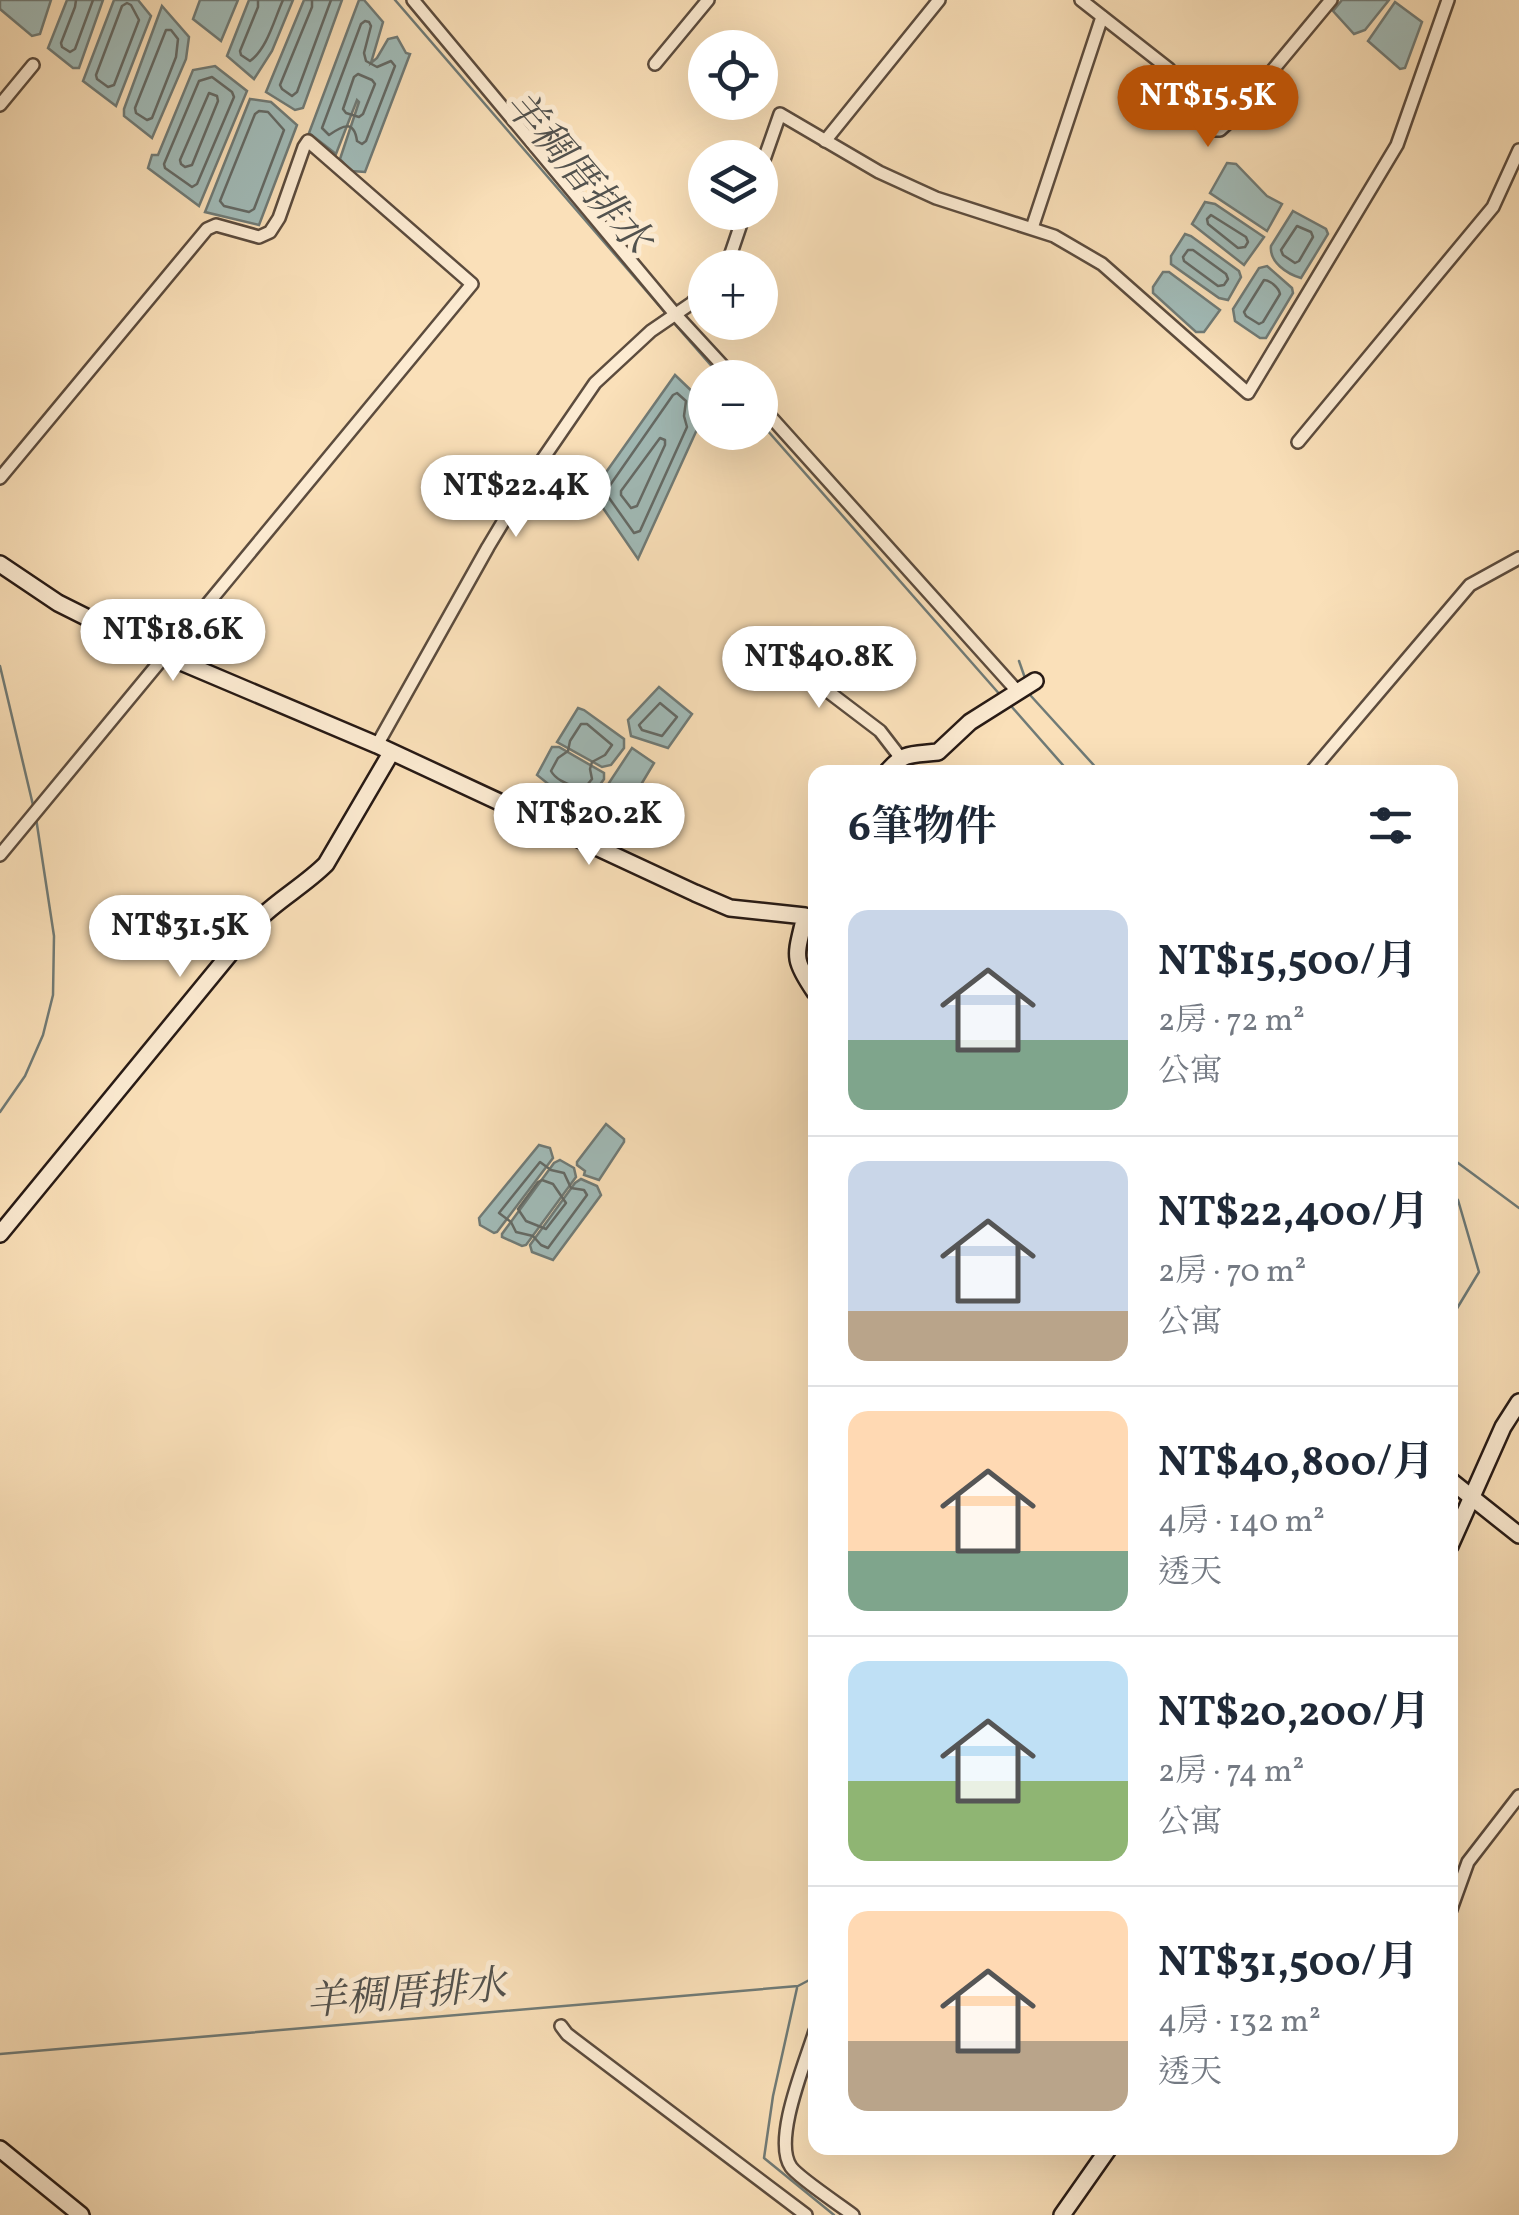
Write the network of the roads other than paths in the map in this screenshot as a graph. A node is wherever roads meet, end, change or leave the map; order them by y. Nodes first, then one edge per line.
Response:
1 (413, 0) edge
2 (708, 0) edge
3 (939, 0) edge
4 (1081, 0) edge
5 (1332, 0) edge
6 (1448, 0) edge
7 (1102, 17) junction
8 (655, 64) dead end
9 (33, 65) dead end
10 (0, 105) edge
11 (771, 140) edge
12 (825, 141) junction
13 (1519, 150) edge
14 (1032, 228) junction
15 (688, 306) edge
16 (674, 315) junction
17 (717, 360) edge
18 (778, 425) edge
19 (1298, 442) dead end
20 (0, 478) edge
21 (1519, 558) edge
22 (0, 564) edge
23 (763, 642) dead end
24 (165, 656) junction
25 (1035, 681) dead end
26 (1018, 692) junction
27 (384, 749) junction
28 (900, 758) junction
29 (894, 765) edge
30 (1318, 765) edge
31 (0, 856) edge
32 (808, 916) edge
33 (808, 922) edge
34 (808, 982) edge
35 (0, 1234) edge
36 (1519, 1402) edge
37 (1458, 1486) edge
38 (1472, 1497) junction
39 (1458, 1528) edge
40 (1519, 1535) edge
41 (1519, 1796) edge
42 (1458, 1890) edge
43 (561, 2026) dead end
44 (808, 2054) edge
45 (0, 2149) edge
46 (1104, 2155) edge
47 (81, 2215) edge
48 (806, 2215) edge
49 (854, 2215) edge
50 (1062, 2215) edge

1 - 16 street
2 - 8 street
3 - 12 street
4 - 7 street
5 - 7 street
6 - 14 street
7 - 14 street
9 - 10 street
11 - 12 street
12 - 14 street
13 - 19 street
15 - 16 street
16 - 17 street
16 - 27 street
18 - 26 street
20 - 24 street
21 - 30 street
22 - 24 street
23 - 28 street
24 - 27 street
24 - 31 street
25 - 26 street
26 - 28 street
27 - 32 street
27 - 35 street
28 - 29 street
33 - 34 street
36 - 38 street
37 - 38 street
38 - 39 street
38 - 40 street
41 - 42 street
43 - 48 street
44 - 49 street
45 - 47 street
46 - 50 street

